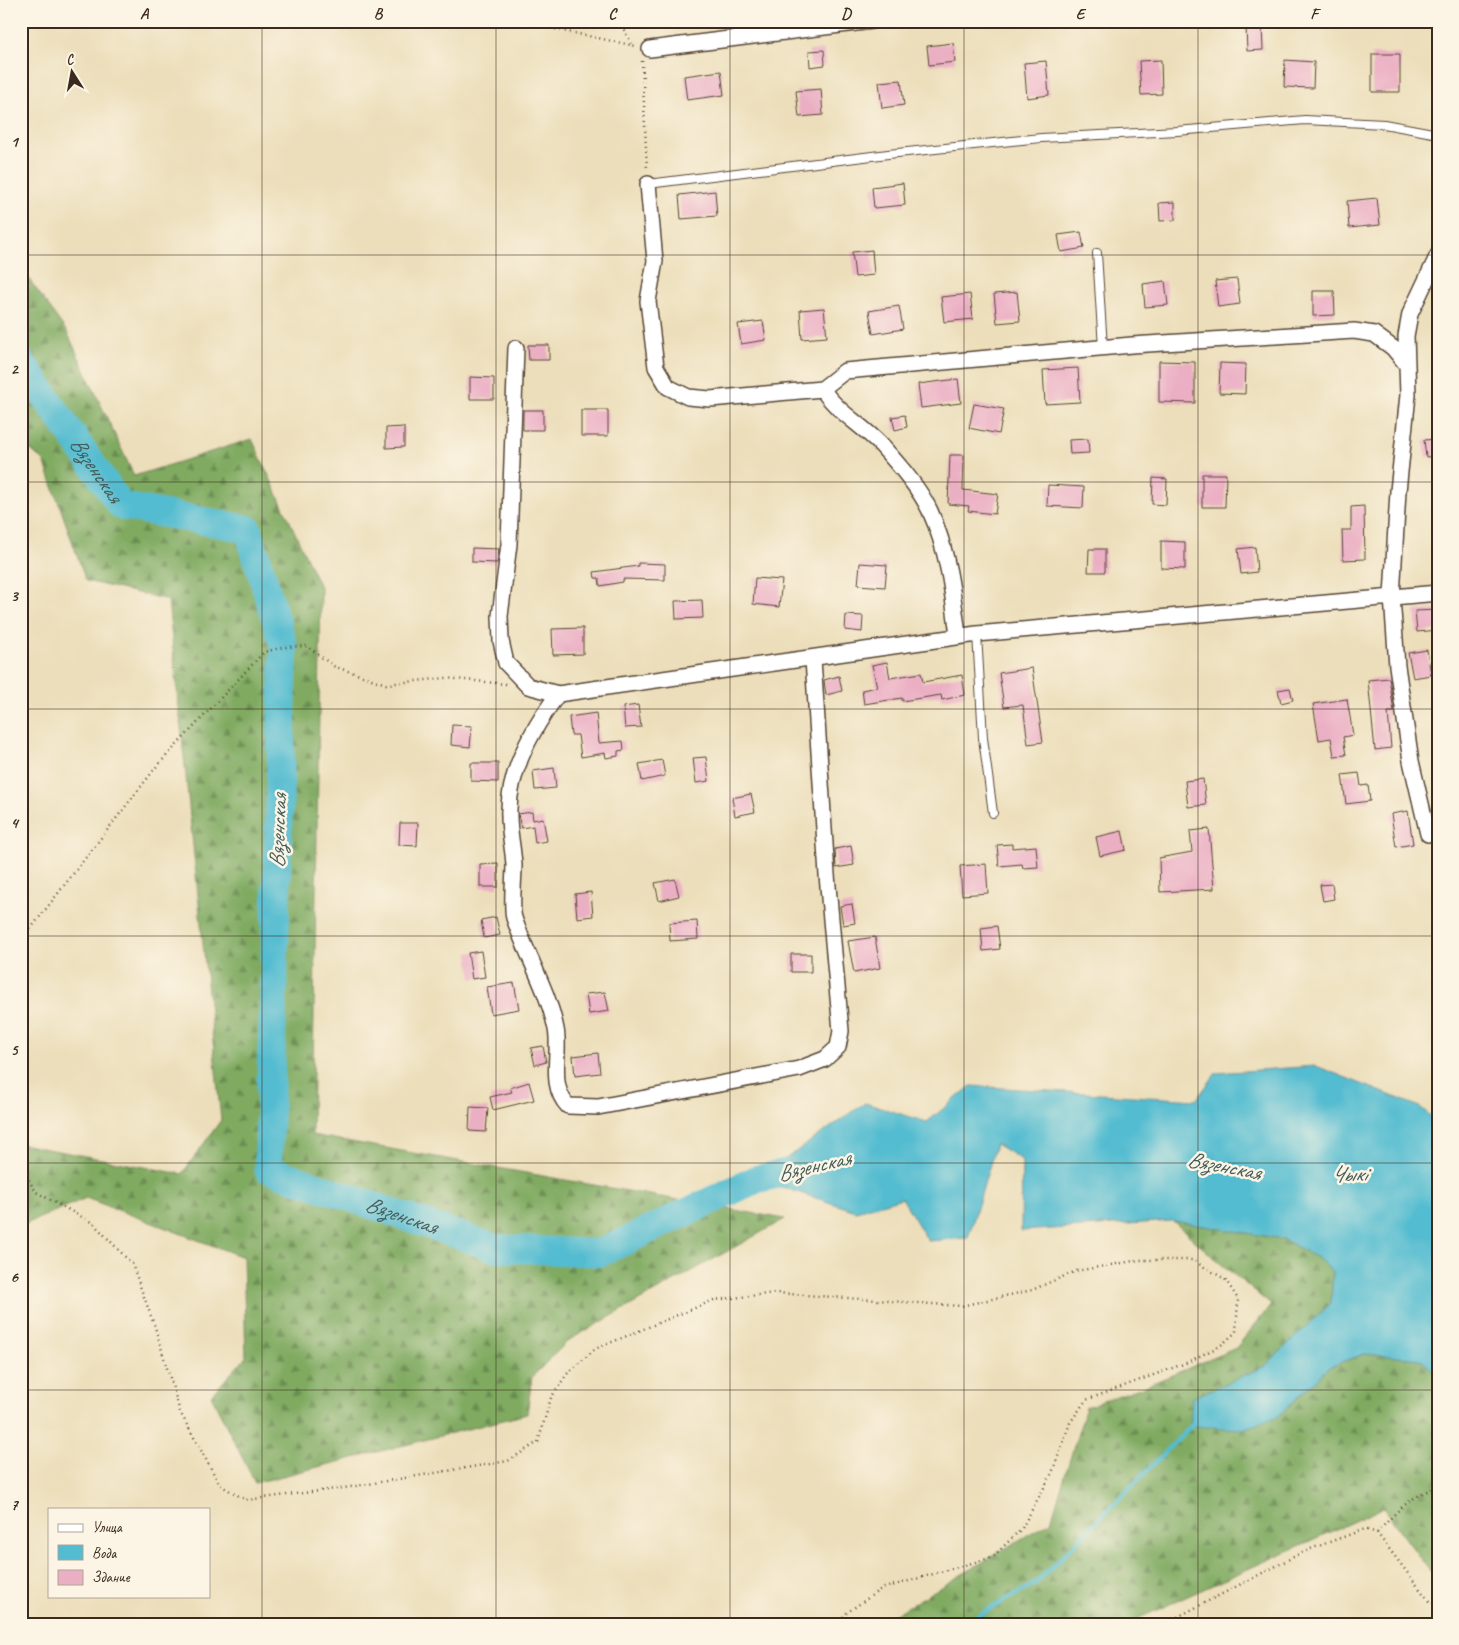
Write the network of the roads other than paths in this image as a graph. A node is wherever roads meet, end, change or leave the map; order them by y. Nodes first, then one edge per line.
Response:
1 (872, 21) edge
2 (650, 49) road end
3 (1438, 134) edge
4 (648, 184) joint
5 (1097, 253) dead end
6 (1438, 255) edge
7 (516, 348) dead end
8 (1103, 348) junction
9 (1407, 365) junction
10 (822, 390) junction
11 (1438, 593) edge
12 (1392, 597) junction
13 (977, 634) junction
14 (958, 636) junction
15 (812, 659) junction
16 (558, 694) junction
17 (993, 813) dead end
18 (1428, 834) dead end

1 - 2 street
3 - 4 lane
4 - 10 street
5 - 8 lane
6 - 9 street
7 - 16 street
8 - 9 street
8 - 10 street
9 - 12 street
10 - 14 street
11 - 12 street
12 - 13 street
12 - 18 street
13 - 14 street
13 - 17 lane
14 - 15 street
15 - 16 street
15 - 16 street

